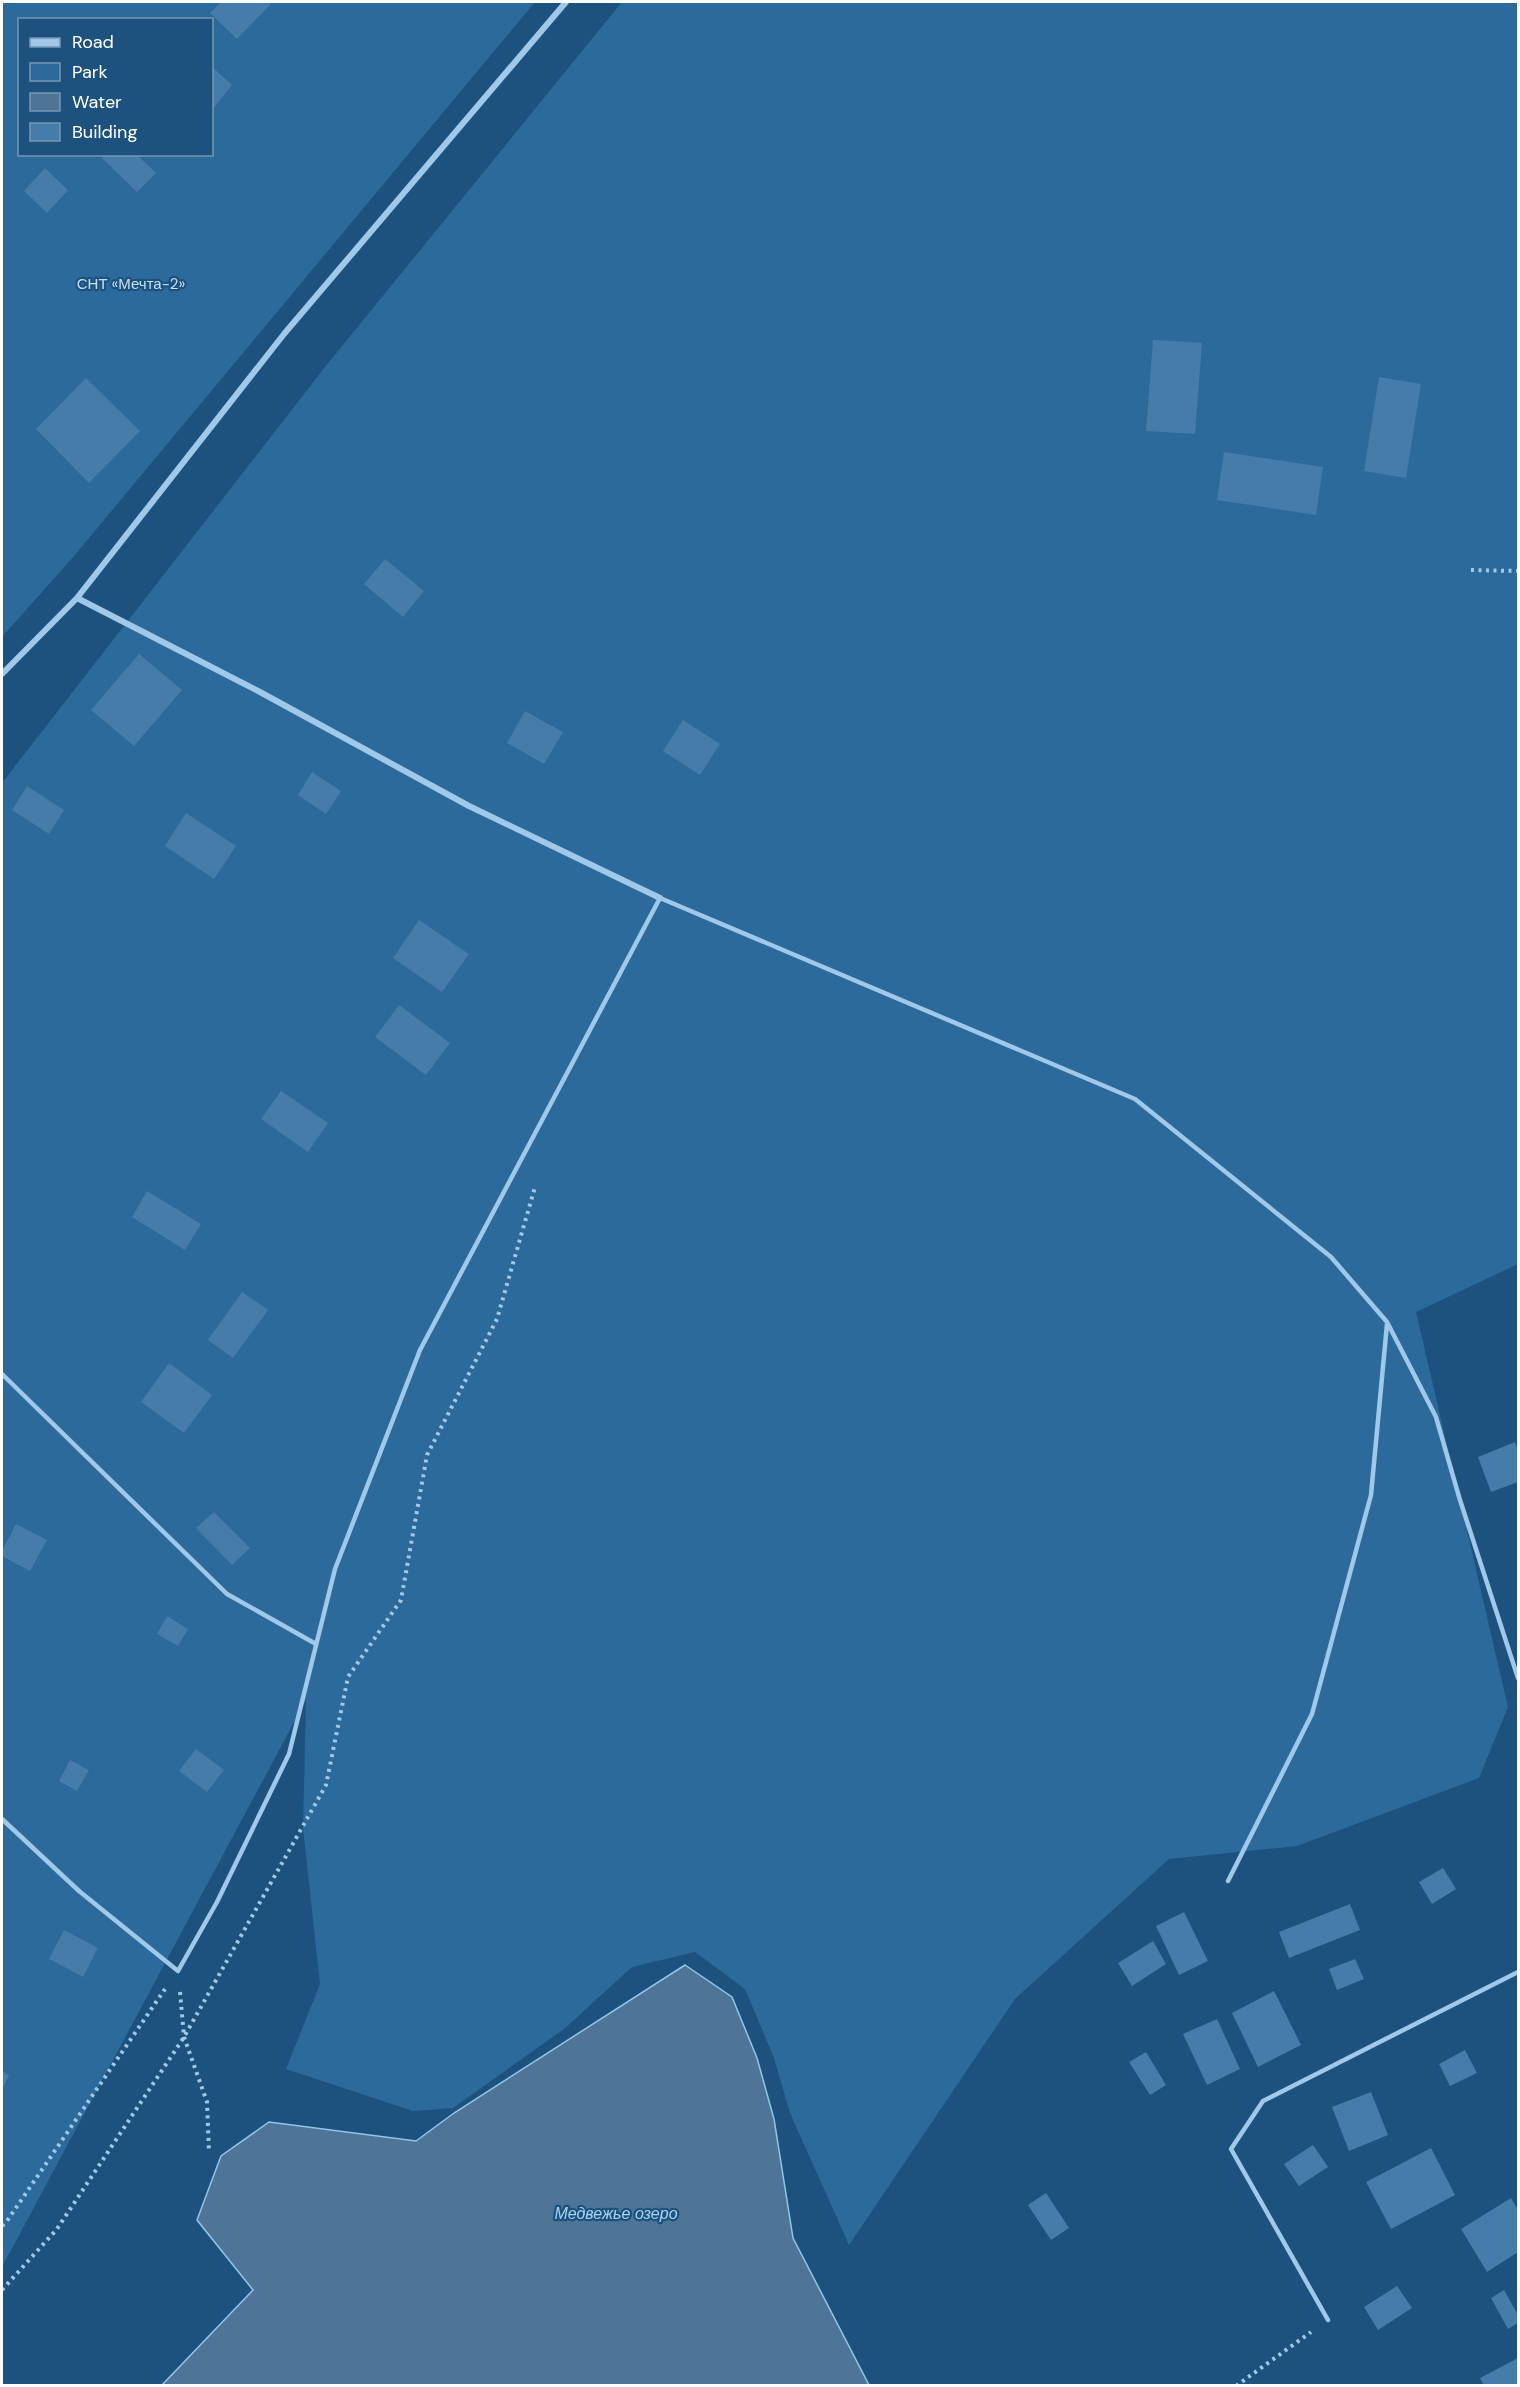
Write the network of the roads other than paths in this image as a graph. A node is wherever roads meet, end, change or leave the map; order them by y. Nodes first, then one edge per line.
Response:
1 (566, 2) edge
2 (77, 598) junction
3 (2, 674) edge
4 (660, 898) junction
5 (1387, 1322) junction
6 (2, 1374) edge
7 (316, 1644) junction
8 (1518, 1678) edge
9 (2, 1818) edge
10 (1228, 1881) dead end
11 (1518, 1972) edge
12 (1328, 2320) road end

1 - 2 street
2 - 3 street
2 - 4 street
4 - 5 lane
4 - 7 lane
5 - 8 lane
5 - 10 lane
6 - 7 lane
7 - 9 lane
11 - 12 lane

